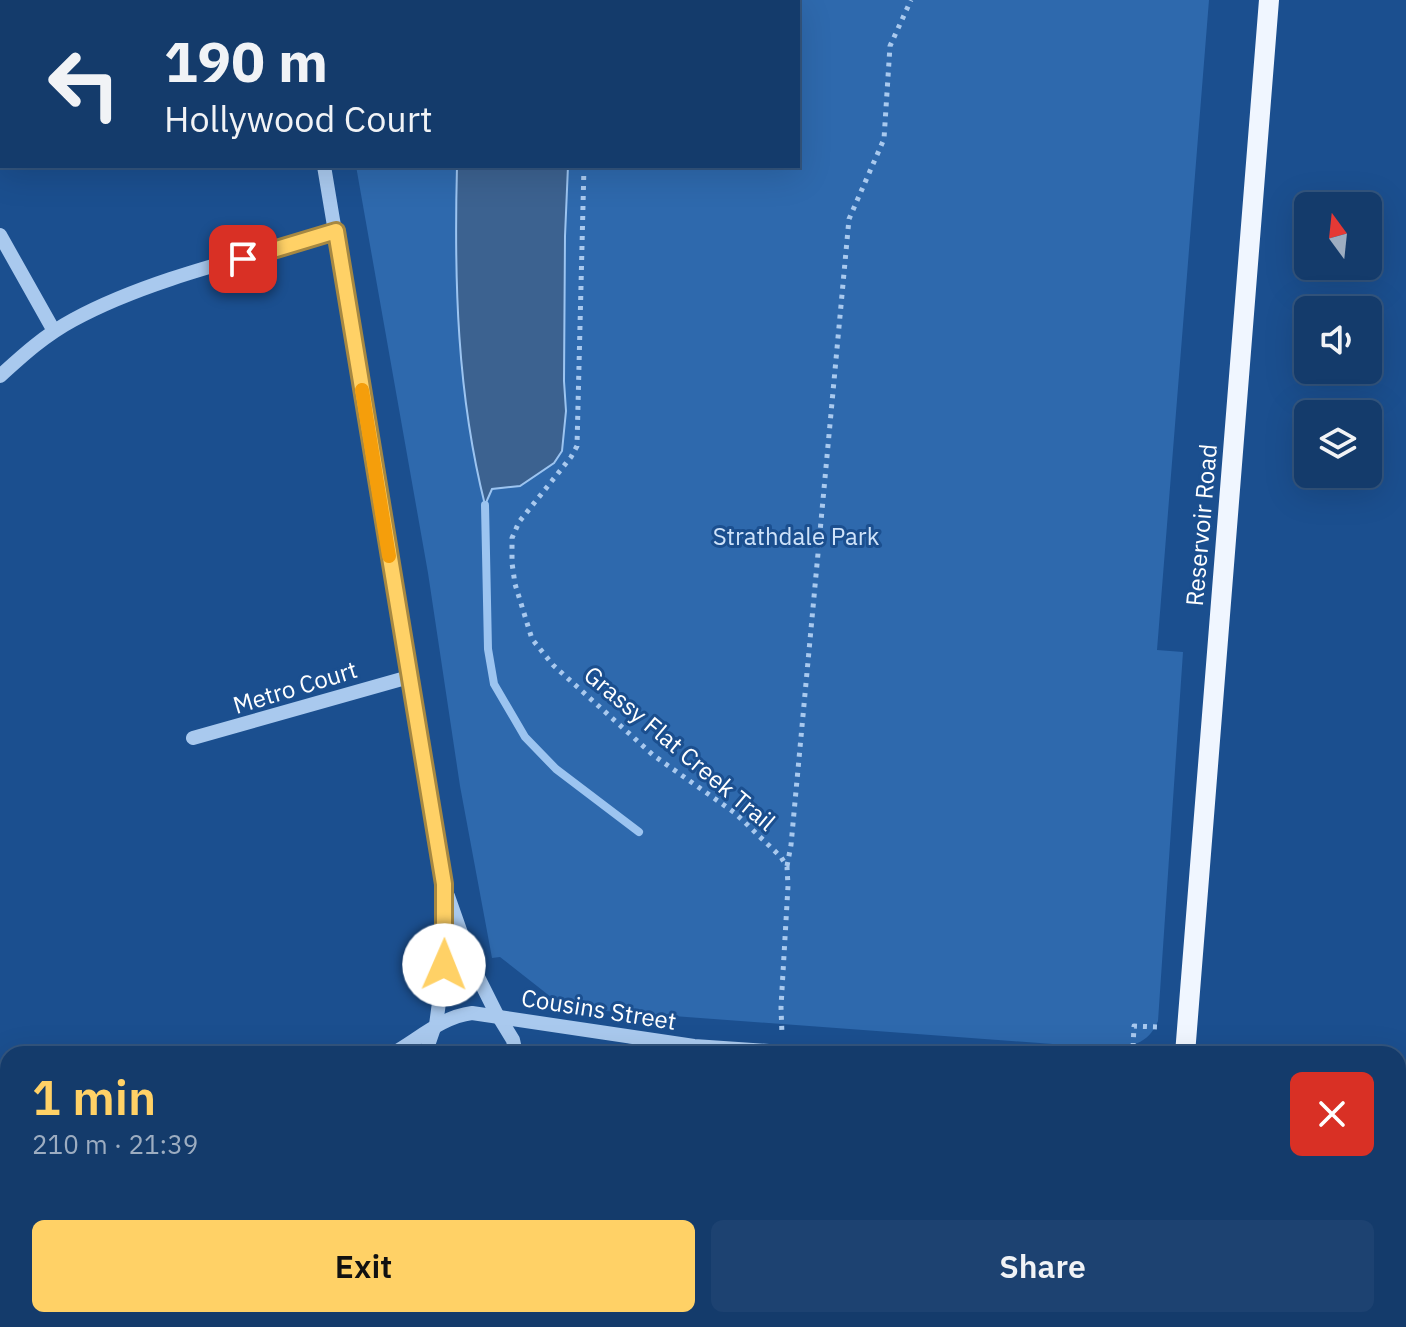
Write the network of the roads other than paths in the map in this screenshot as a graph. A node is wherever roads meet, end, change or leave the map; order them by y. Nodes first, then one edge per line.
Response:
1 (1269, 0) edge
2 (324, 168) edge
3 (336, 231) junction
4 (0, 235) edge
5 (54, 331) junction
6 (0, 376) edge
7 (409, 677) junction
8 (193, 738) dead end
9 (444, 884) junction
10 (498, 1016) junction
11 (435, 1026) junction
12 (404, 1046) edge
13 (428, 1046) edge
14 (514, 1046) edge
15 (694, 1046) edge
16 (1186, 1046) edge

1 - 16 main road, Reservoir Road
2 - 3 street
3 - 5 street
3 - 7 street
4 - 5 street
5 - 6 street
7 - 8 street, Metro Court
7 - 9 street
9 - 10 street
9 - 11 street
10 - 11 street, Cousins Street
10 - 14 street
10 - 15 street, Cousins Street
11 - 12 street, Cousins Street
11 - 13 street

